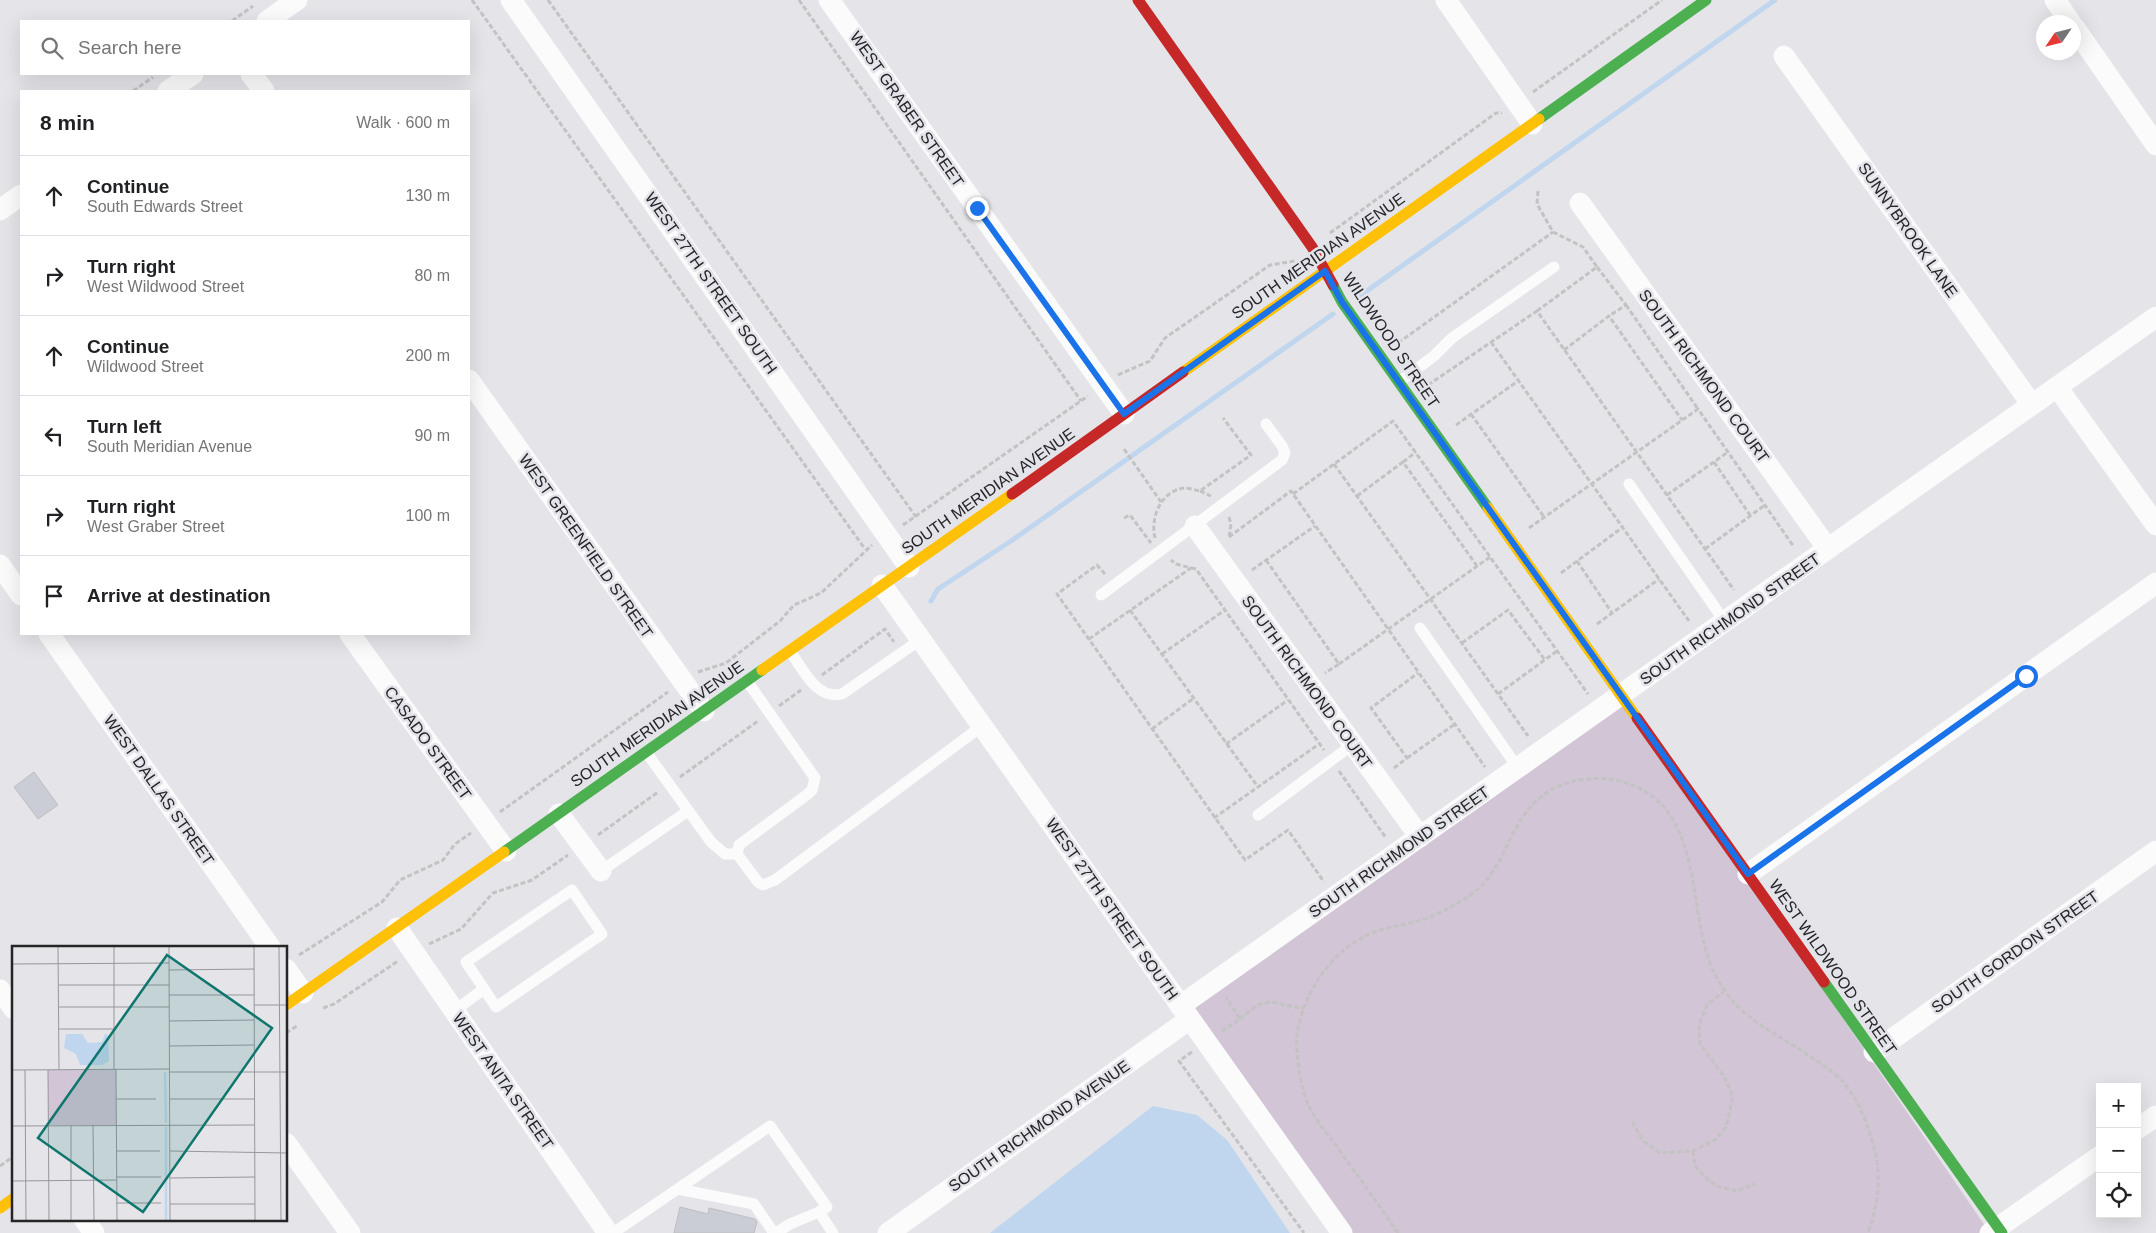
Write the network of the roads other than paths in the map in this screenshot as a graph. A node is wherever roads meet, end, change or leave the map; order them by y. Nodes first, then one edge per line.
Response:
1 (297, 0) edge
2 (511, 0) edge
3 (829, 0) edge
4 (1138, 0) edge
5 (1446, 0) edge
6 (1706, 0) edge
7 (2055, 0) edge
8 (261, 13) edge
9 (2065, 15) edge
10 (2081, 37) edge
11 (1784, 56) dead end
12 (192, 75) edge
13 (253, 75) edge
14 (169, 90) edge
15 (263, 90) edge
16 (1532, 124) junction
17 (2156, 145) edge
18 (20, 196) edge
19 (1580, 203) dead end
20 (0, 210) edge
21 (1554, 267) dead end
22 (1325, 271) junction
23 (2156, 317) edge
24 (470, 381) edge
25 (1399, 382) junction
26 (2057, 387) junction
27 (2032, 405) junction
28 (1124, 414) junction
29 (1266, 424) dead end
30 (1629, 484) dead end
31 (2156, 525) edge
32 (1194, 526) junction
33 (1828, 549) junction
34 (0, 565) edge
35 (909, 567) junction
36 (2156, 583) edge
37 (882, 586) junction
38 (20, 594) edge
39 (1101, 595) dead end
40 (1726, 622) junction
41 (1420, 628) dead end
42 (50, 635) edge
43 (351, 635) edge
44 (920, 640) junction
45 (790, 650) junction
46 (747, 681) junction
47 (1621, 695) junction
48 (704, 711) junction
49 (982, 726) junction
50 (1352, 745) junction
51 (646, 752) junction
52 (1518, 768) junction
53 (688, 811) junction
54 (559, 814) junction
55 (1258, 815) dead end
56 (1420, 837) junction
57 (506, 851) junction
58 (2156, 851) edge
59 (737, 854) junction
60 (601, 871) joint
61 (1748, 874) junction
62 (397, 928) junction
63 (269, 946) edge
64 (289, 965) edge
65 (484, 989) junction
66 (0, 990) edge
67 (294, 999) edge
68 (12, 1006) edge
69 (454, 1011) junction
70 (1185, 1012) junction
71 (1874, 1052) junction
72 (2156, 1116) edge
73 (2138, 1128) edge
74 (288, 1146) edge
75 (2096, 1159) edge
76 (678, 1189) junction
77 (12, 1199) edge
78 (0, 1208) edge
79 (819, 1212) junction
80 (85, 1220) edge
81 (1996, 1231) edge
82 (94, 1233) edge
83 (350, 1233) edge
84 (608, 1233) edge
85 (613, 1233) edge
86 (775, 1233) edge
87 (833, 1233) edge
88 (888, 1233) edge
89 (1342, 1233) edge

1 - 8 street
2 - 35 street, WEST 27TH STREET SOUTH
3 - 28 street, WEST GRABER STREET
4 - 22 main road, WILDWOOD STREET
5 - 16 street
6 - 16 main road, SOUTH MERIDIAN AVENUE
7 - 9 street
10 - 17 street
11 - 27 street, SUNNYBROOK LANE
12 - 14 street
13 - 15 street
16 - 22 main road, SOUTH MERIDIAN AVENUE
18 - 20 street
19 - 33 street, SOUTH RICHMOND COURT
21 - 25 lane
22 - 25 main road, WILDWOOD STREET
22 - 28 main road, SOUTH MERIDIAN AVENUE
23 - 26 street, SOUTH RICHMOND STREET
24 - 48 street, WEST GREENFIELD STREET
25 - 47 main road, WILDWOOD STREET
26 - 27 street, SOUTH RICHMOND STREET
26 - 31 street
27 - 33 street, SOUTH RICHMOND STREET
28 - 35 main road, SOUTH MERIDIAN AVENUE
29 - 32 lane
30 - 40 lane
32 - 39 lane
32 - 50 street, SOUTH RICHMOND COURT
33 - 40 street, SOUTH RICHMOND STREET
34 - 38 street
35 - 37 main road, SOUTH MERIDIAN AVENUE
36 - 61 street
37 - 44 street, WEST 27TH STREET SOUTH
37 - 45 main road, SOUTH MERIDIAN AVENUE
40 - 47 street, SOUTH RICHMOND STREET
41 - 52 lane
42 - 63 street, WEST DALLAS STREET
43 - 57 street, CASADO STREET
44 - 45 lane
44 - 49 street, WEST 27TH STREET SOUTH
45 - 46 main road, SOUTH MERIDIAN AVENUE
46 - 48 main road, SOUTH MERIDIAN AVENUE
46 - 59 lane
47 - 52 street, SOUTH RICHMOND STREET
47 - 61 main road, WEST WILDWOOD STREET
48 - 51 main road, SOUTH MERIDIAN AVENUE
49 - 59 lane
49 - 70 street, WEST 27TH STREET SOUTH
50 - 55 lane
50 - 56 street, SOUTH RICHMOND COURT
51 - 53 lane
51 - 54 main road, SOUTH MERIDIAN AVENUE
52 - 56 street, SOUTH RICHMOND STREET
53 - 59 lane
53 - 60 lane
54 - 57 main road, SOUTH MERIDIAN AVENUE
54 - 60 street
56 - 70 street, SOUTH RICHMOND STREET
57 - 62 main road, SOUTH MERIDIAN AVENUE
58 - 71 street, SOUTH GORDON STREET
61 - 71 main road, WEST WILDWOOD STREET
62 - 67 main road, SOUTH MERIDIAN AVENUE
62 - 69 street, WEST ANITA STREET
64 - 67 street
65 - 65 lane
65 - 69 lane
66 - 68 street
69 - 84 street, WEST ANITA STREET
70 - 88 street, SOUTH RICHMOND AVENUE
70 - 89 street, WEST 27TH STREET SOUTH
71 - 81 main road, WEST WILDWOOD STREET
72 - 73 street
74 - 83 street
75 - 81 street
76 - 79 lane
76 - 85 lane
76 - 86 lane
77 - 78 main road
79 - 86 lane
79 - 87 lane
80 - 82 street

